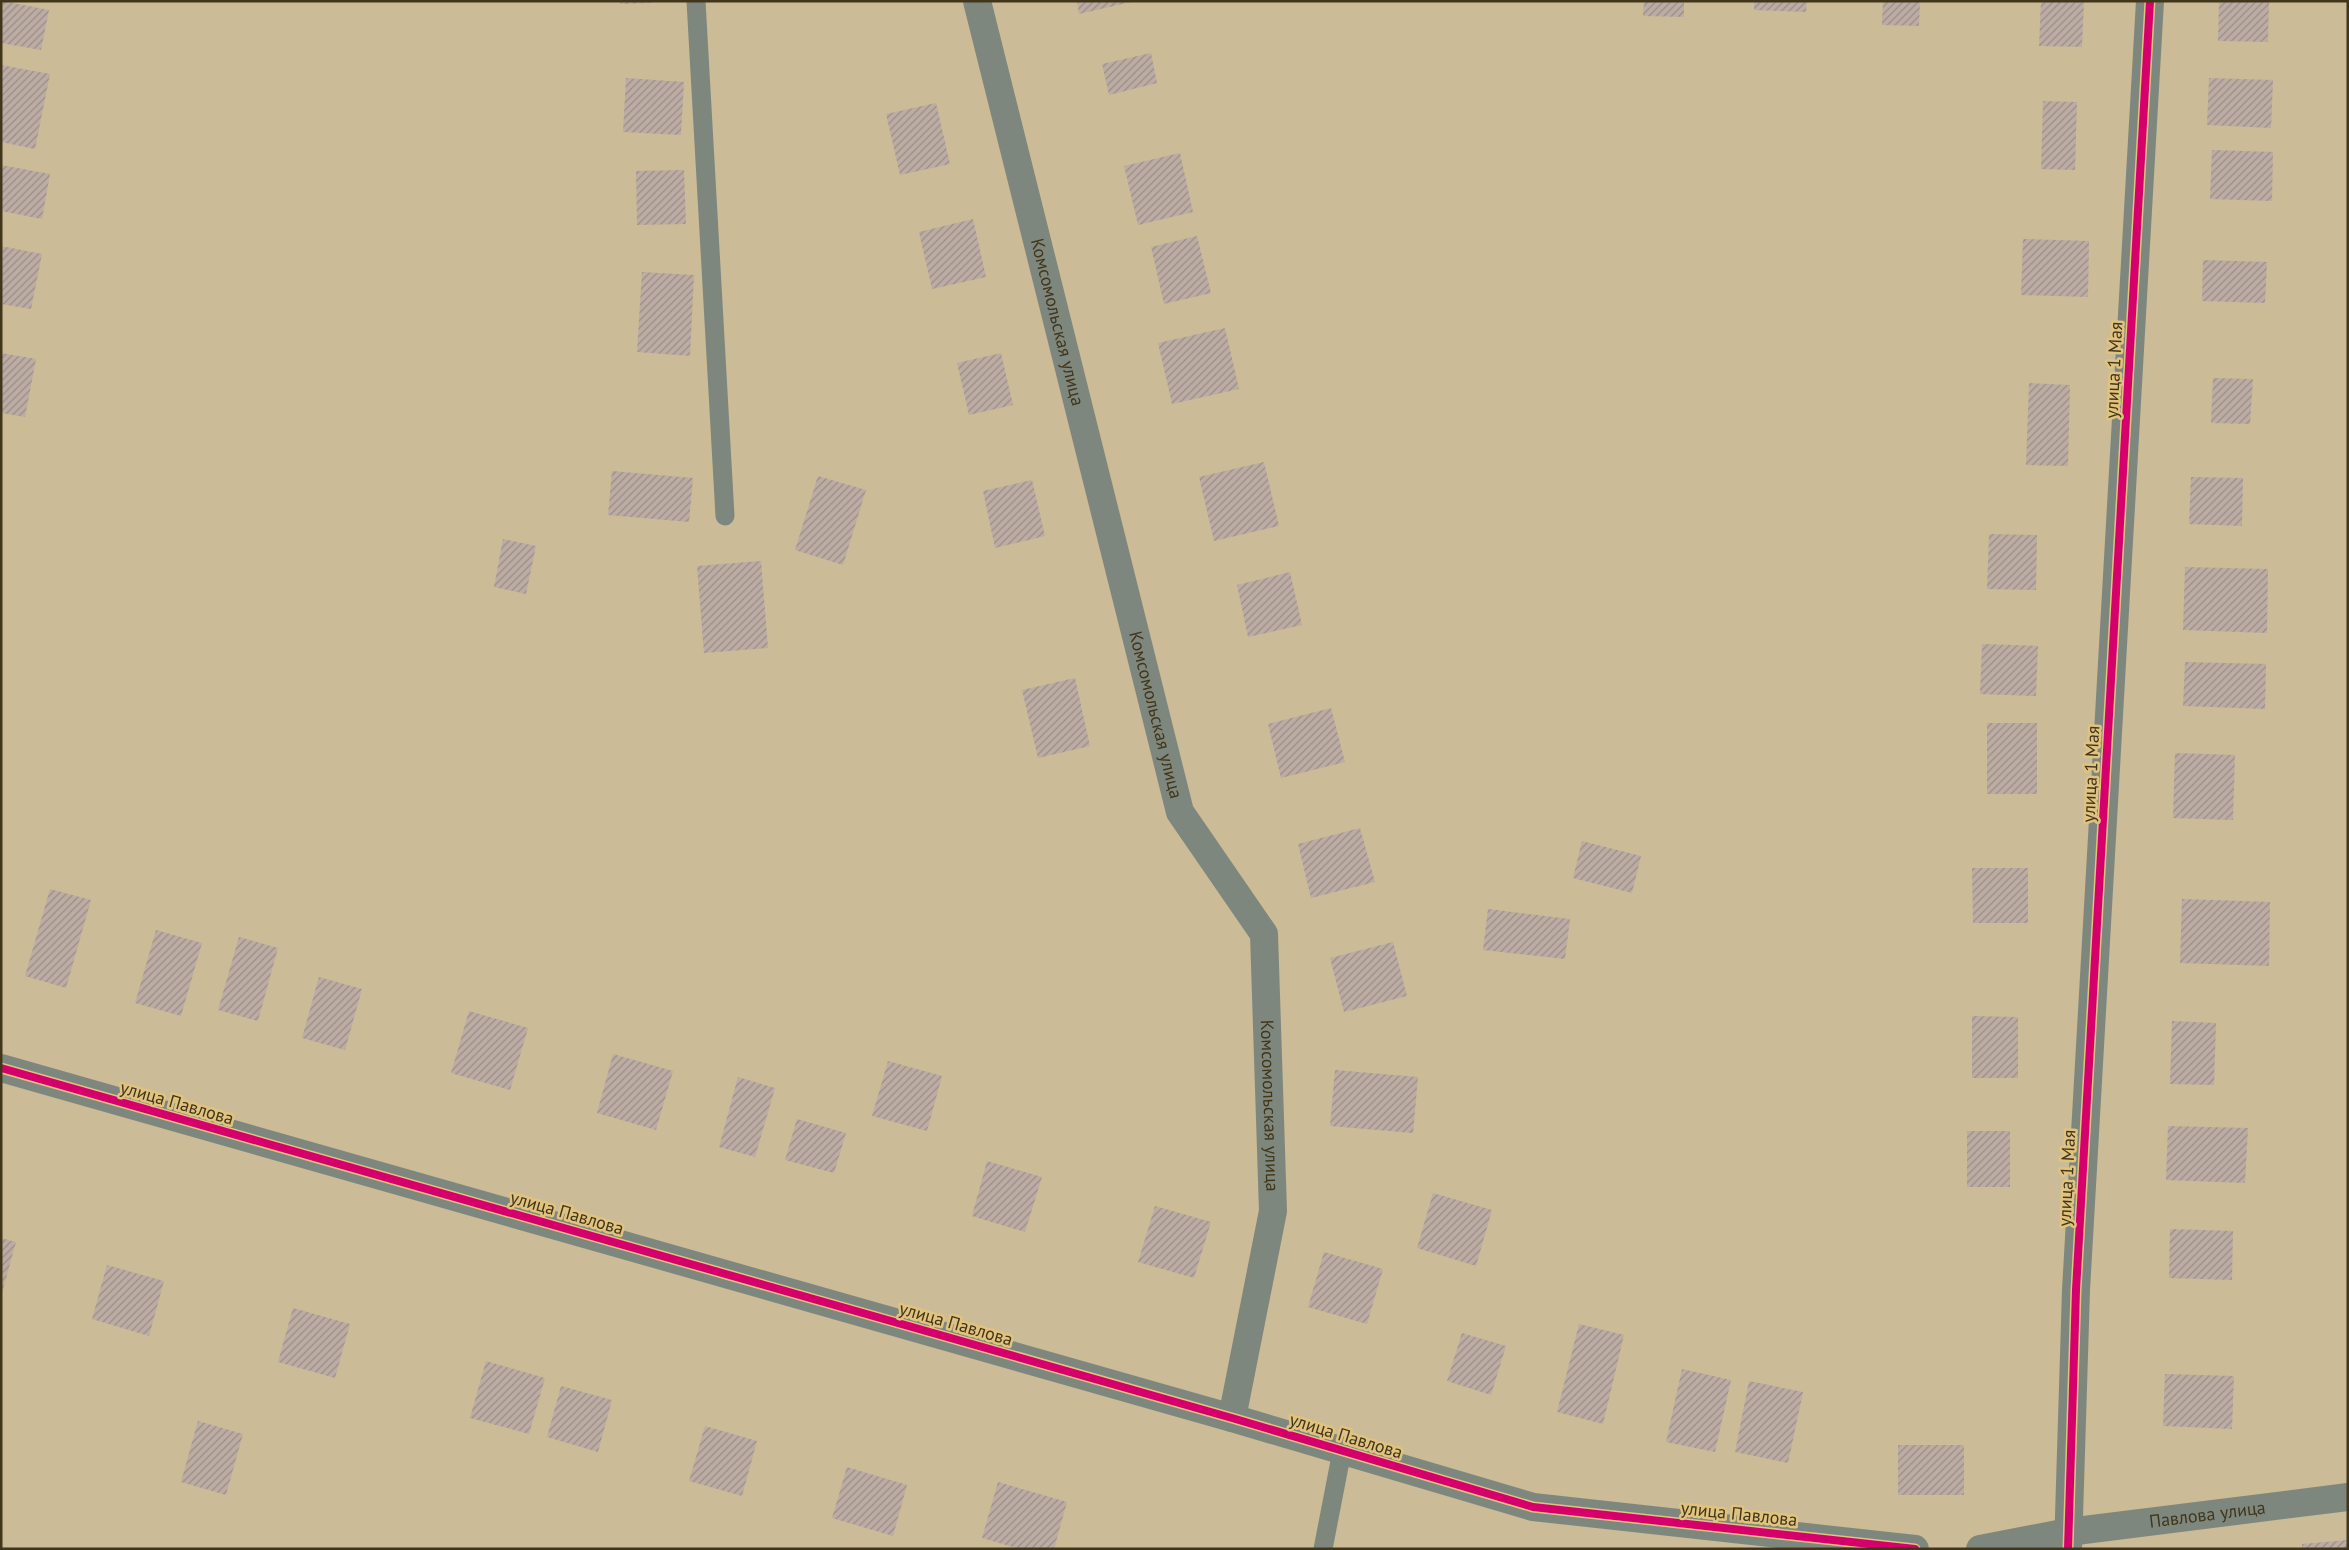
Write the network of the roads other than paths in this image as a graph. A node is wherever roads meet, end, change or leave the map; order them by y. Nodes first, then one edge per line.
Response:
1 (696, 1) edge
2 (977, 1) edge
3 (2150, 1) edge
4 (725, 516) dead end
5 (1, 1068) edge
6 (1232, 1418) junction
7 (1342, 1451) junction
8 (2348, 1497) edge
9 (2068, 1540) edge
10 (1323, 1549) edge
11 (1915, 1549) edge
12 (1980, 1549) edge

1 - 4 lane
2 - 6 street, Комсомольская улица
3 - 9 street, улица 1 Мая
5 - 6 street, улица Павлова
6 - 7 street, улица Павлова
7 - 10 lane
7 - 11 street, улица Павлова
8 - 9 street, Павлова улица
9 - 12 street

